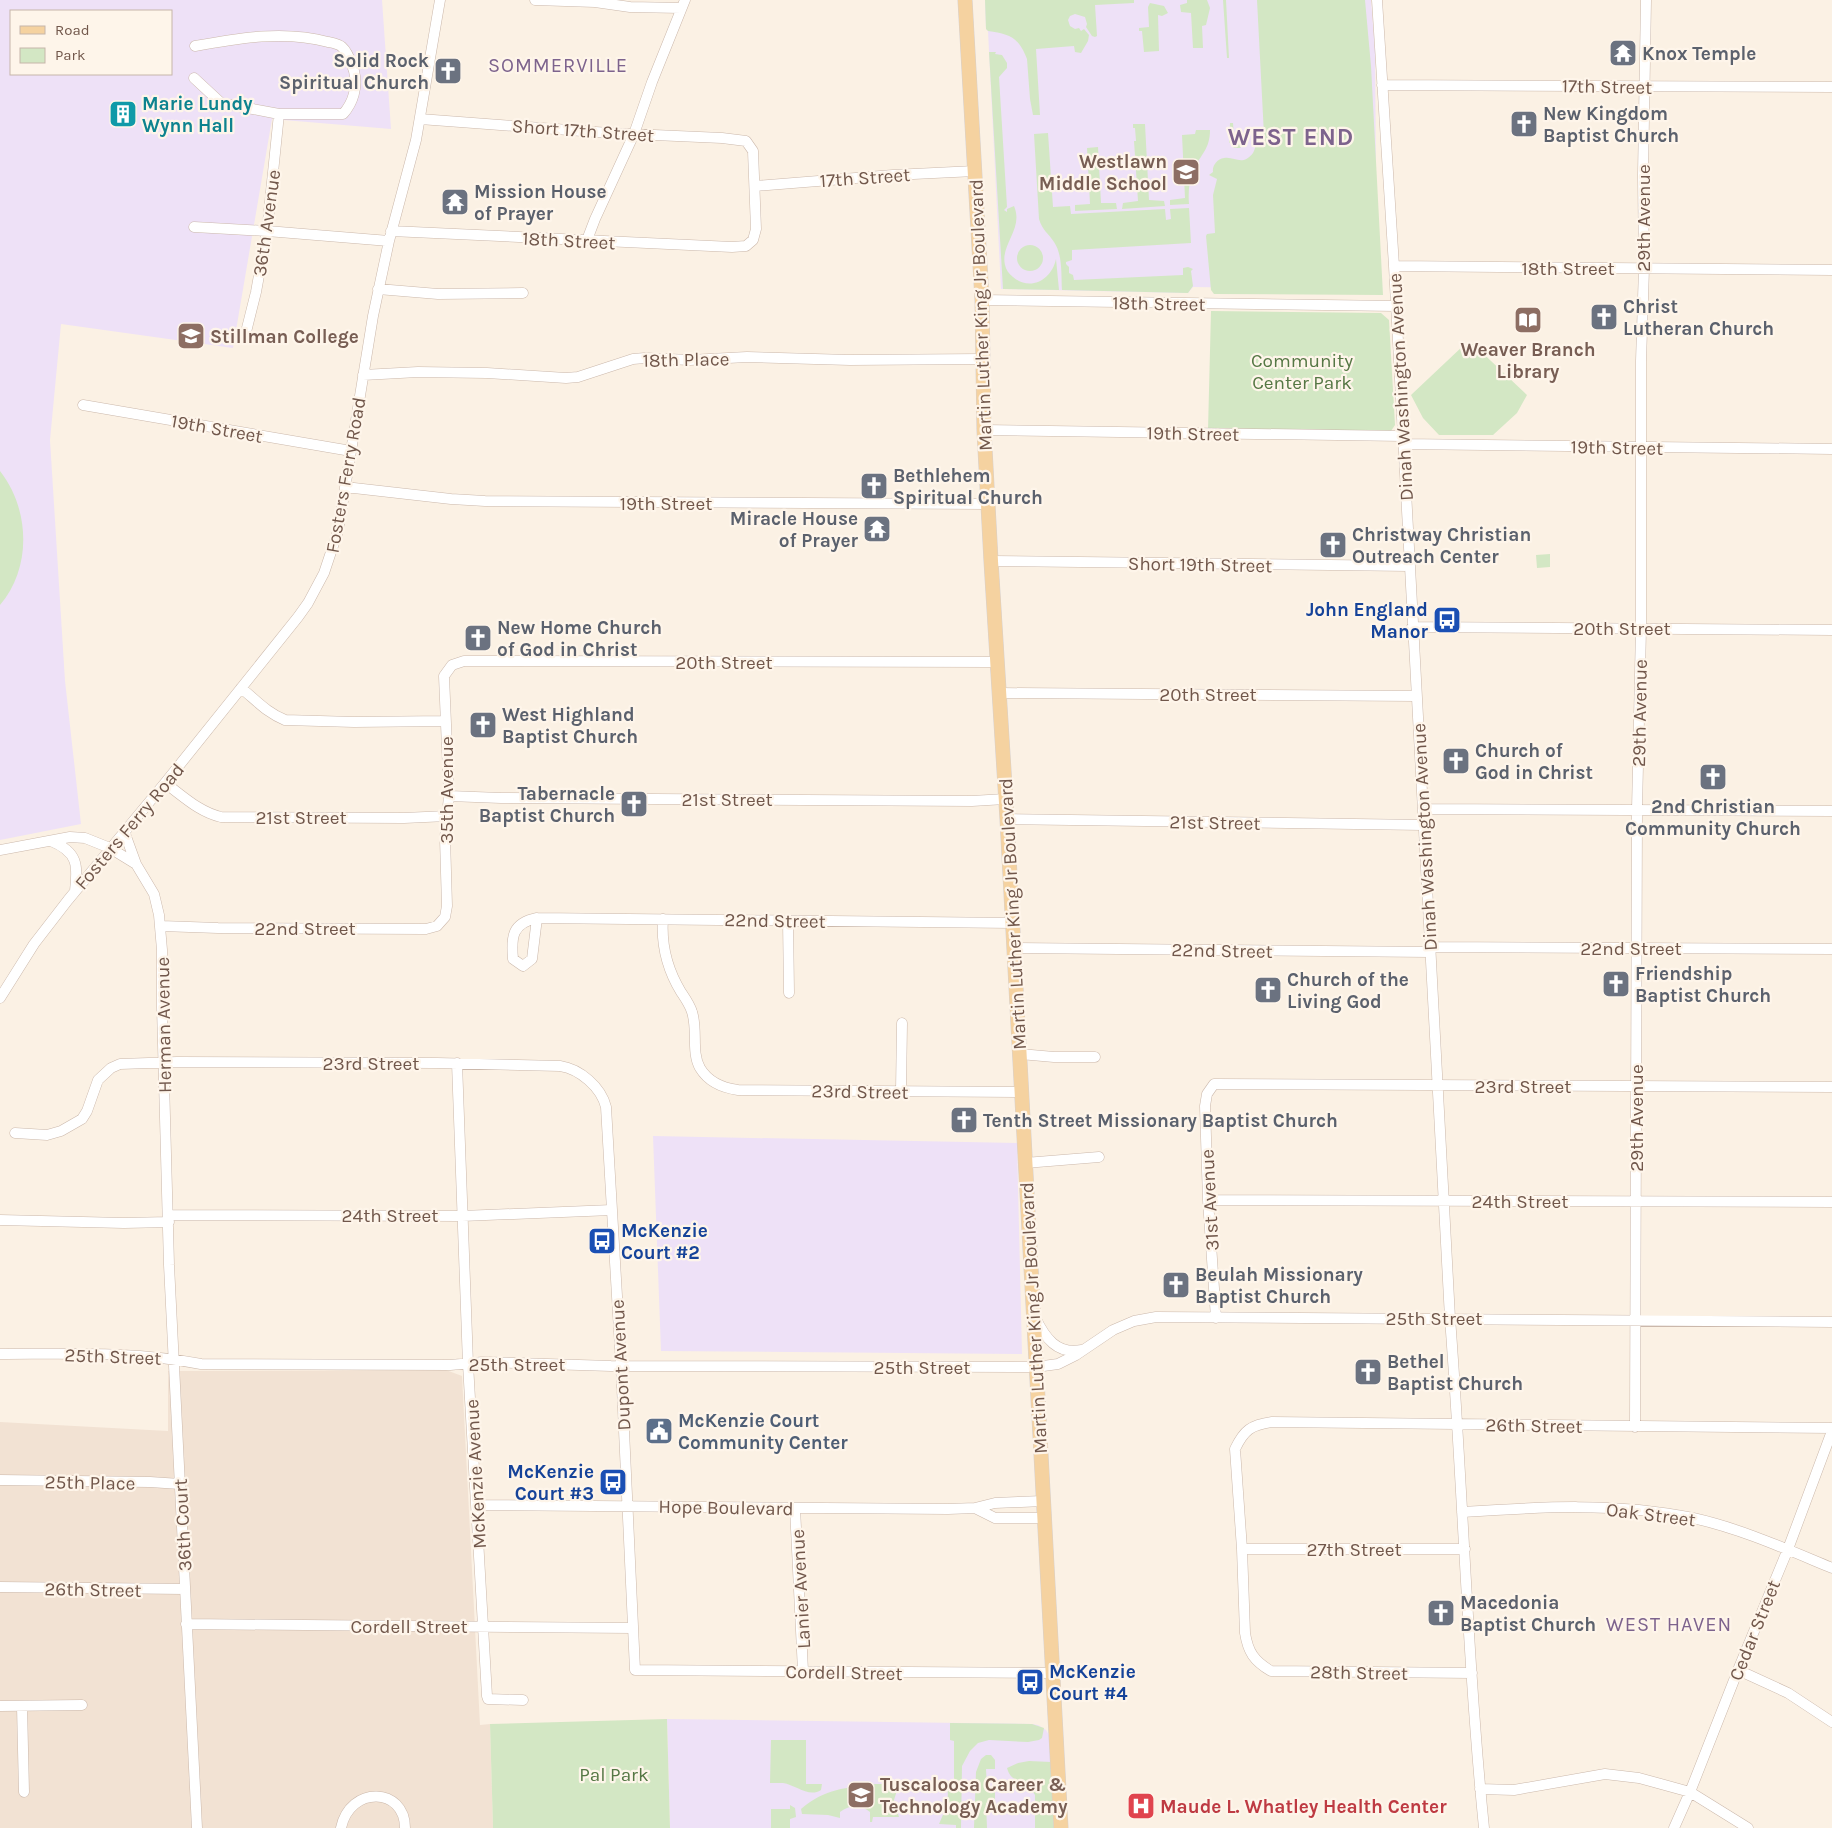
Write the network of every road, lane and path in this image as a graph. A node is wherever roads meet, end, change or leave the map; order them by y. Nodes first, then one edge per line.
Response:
1 (440, 0) edge
2 (535, 0) edge
3 (965, 0) edge
4 (1377, 0) edge
5 (1646, 0) edge
6 (683, 4) edge
7 (195, 46) dead end
8 (194, 78) dead end
9 (1382, 85) junction
10 (1646, 86) junction
11 (1832, 87) edge
12 (279, 114) junction
13 (420, 119) junction
14 (634, 134) junction
15 (975, 171) junction
16 (755, 186) junction
17 (194, 227) dead end
18 (267, 231) junction
19 (390, 236) junction
20 (587, 240) junction
21 (1394, 266) junction
22 (1644, 268) junction
23 (1832, 270) edge
24 (378, 289) junction
25 (523, 293) dead end
26 (982, 300) junction
27 (1396, 306) junction
28 (246, 332) dead end
29 (982, 359) junction
30 (363, 375) junction
31 (83, 404) dead end
32 (984, 430) junction
33 (1403, 440) junction
34 (1642, 447) junction
35 (1832, 449) edge
36 (351, 450) junction
37 (345, 487) junction
38 (988, 504) junction
39 (991, 562) junction
40 (1409, 566) junction
41 (1412, 627) junction
42 (1641, 628) junction
43 (1832, 630) edge
44 (997, 662) junction
45 (452, 665) joint
46 (241, 688) junction
47 (1000, 693) junction
48 (1416, 696) junction
49 (446, 721) junction
50 (165, 783) junction
51 (449, 796) junction
52 (1005, 800) junction
53 (1423, 809) junction
54 (1637, 810) junction
55 (1832, 811) edge
56 (447, 816) junction
57 (1007, 819) junction
58 (1423, 825) junction
59 (124, 831) junction
60 (51, 840) junction
61 (110, 848) junction
62 (0, 850) edge
63 (136, 864) junction
64 (75, 891) junction
65 (445, 917) joint
66 (537, 918) dead end
67 (663, 919) junction
68 (788, 920) junction
69 (1013, 923) junction
70 (161, 926) junction
71 (1014, 948) junction
72 (1637, 948) junction
73 (1832, 948) edge
74 (1430, 949) junction
75 (788, 993) dead end
76 (0, 998) edge
77 (902, 1023) dead end
78 (1020, 1054) junction
79 (1095, 1057) dead end
80 (163, 1062) junction
81 (457, 1064) junction
82 (578, 1071) joint
83 (1214, 1084) joint
84 (1438, 1086) junction
85 (1636, 1087) junction
86 (1832, 1087) edge
87 (901, 1091) junction
88 (1021, 1092) junction
89 (15, 1133) dead end
90 (1099, 1157) dead end
91 (1025, 1163) junction
92 (1208, 1200) junction
93 (1444, 1201) junction
94 (1636, 1202) junction
95 (1832, 1202) edge
96 (612, 1210) junction
97 (462, 1216) junction
98 (169, 1219) junction
99 (0, 1220) edge
100 (1033, 1312) junction
101 (1216, 1318) junction
102 (1450, 1318) junction
103 (1636, 1320) junction
104 (1832, 1322) edge
105 (1085, 1349) junction
106 (0, 1354) edge
107 (175, 1359) junction
108 (468, 1364) junction
109 (621, 1366) junction
110 (1036, 1367) junction
111 (1458, 1423) junction
112 (1635, 1427) junction
113 (1832, 1429) edge
114 (0, 1480) edge
115 (180, 1484) junction
116 (1043, 1501) junction
117 (478, 1504) junction
118 (627, 1506) junction
119 (795, 1508) junction
120 (975, 1508) junction
121 (1462, 1512) junction
122 (1044, 1518) junction
123 (1242, 1548) junction
124 (1788, 1548) junction
125 (1465, 1549) junction
126 (1832, 1568) edge
127 (0, 1587) edge
128 (185, 1589) junction
129 (186, 1624) junction
130 (483, 1626) junction
131 (632, 1628) junction
132 (635, 1670) joint
133 (1738, 1670) junction
134 (803, 1671) junction
135 (1053, 1673) junction
136 (1472, 1673) junction
137 (523, 1700) dead end
138 (82, 1705) dead end
139 (0, 1706) edge
140 (22, 1706) junction
141 (1832, 1722) edge
142 (1480, 1789) junction
143 (24, 1792) dead end
144 (1690, 1792) junction
145 (197, 1828) edge
146 (341, 1828) edge
147 (405, 1828) edge
148 (1061, 1828) edge
149 (1484, 1828) edge
150 (1674, 1828) edge
151 (1748, 1828) edge

1 - 13 street, Fosters Ferry Road
2 - 6 street
3 - 15 main road, Martin Luther King Jr Boulevard
4 - 9 street, Dinah Washington Avenue
5 - 10 street, 29th Avenue
6 - 14 street
7 - 12 street
8 - 12 street
9 - 10 street, 17th Street
9 - 21 street, Dinah Washington Avenue
10 - 11 street, 17th Street
10 - 22 street, 29th Avenue
12 - 18 street, 36th Avenue
13 - 14 street, Short 17th Street
13 - 19 street, Fosters Ferry Road
14 - 16 street, Short 17th Street
14 - 20 street
15 - 16 street, 17th Street
15 - 26 main road, Martin Luther King Jr Boulevard
16 - 20 street, 18th Street
17 - 18 street, 18th Street
18 - 19 street, 18th Street
18 - 28 street, 36th Avenue
19 - 20 street, 18th Street
19 - 24 street, Fosters Ferry Road
21 - 22 street, 18th Street
21 - 27 street, Dinah Washington Avenue
22 - 23 street, 18th Street
22 - 34 street, 29th Avenue
24 - 25 street
24 - 30 street, Fosters Ferry Road
26 - 27 street, 18th Street
26 - 29 main road, Martin Luther King Jr Boulevard
27 - 33 street, Dinah Washington Avenue
29 - 30 street, 18th Place
29 - 32 main road, Martin Luther King Jr Boulevard
30 - 36 street, Fosters Ferry Road
31 - 36 street, 19th Street
32 - 33 street, 19th Street
32 - 38 main road, Martin Luther King Jr Boulevard
33 - 34 street, 19th Street
33 - 40 street, Dinah Washington Avenue
34 - 35 street, 19th Street
34 - 42 street, 29th Avenue
36 - 37 street, Fosters Ferry Road
37 - 38 street, 19th Street
37 - 46 street, Fosters Ferry Road
38 - 39 main road, Martin Luther King Jr Boulevard
39 - 40 street, Short 19th Street
39 - 44 main road, Martin Luther King Jr Boulevard
40 - 41 street, Dinah Washington Avenue
41 - 42 street, 20th Street
41 - 48 street, Dinah Washington Avenue
42 - 43 street, 20th Street
42 - 54 street, 29th Avenue
44 - 45 street, 20th Street
44 - 47 main road, Martin Luther King Jr Boulevard
45 - 49 street, 35th Avenue
46 - 49 street
46 - 50 street, Fosters Ferry Road
47 - 48 street, 20th Street
47 - 52 main road, Martin Luther King Jr Boulevard
48 - 53 street, Dinah Washington Avenue
49 - 51 street, 35th Avenue
50 - 56 street, 21st Street
50 - 59 street, Fosters Ferry Road
51 - 52 street, 21st Street
51 - 56 street, 35th Avenue
52 - 57 main road, Martin Luther King Jr Boulevard
53 - 54 street
53 - 58 street, Dinah Washington Avenue
54 - 55 street
54 - 72 street, 29th Avenue
56 - 65 street, 35th Avenue
57 - 58 street, 21st Street
57 - 69 main road, Martin Luther King Jr Boulevard
58 - 74 street, Dinah Washington Avenue
59 - 61 street, Fosters Ferry Road
59 - 63 street
60 - 61 street
60 - 62 street
60 - 64 street
61 - 63 street, Herman Avenue
61 - 64 street, Fosters Ferry Road
63 - 70 street, Herman Avenue
64 - 76 street, Fosters Ferry Road
65 - 70 street, 22nd Street
66 - 67 street, 22nd Street
67 - 68 street, 22nd Street
67 - 87 street, 23rd Street
68 - 69 street, 22nd Street
68 - 75 street
69 - 71 main road, Martin Luther King Jr Boulevard
70 - 80 street, Herman Avenue
71 - 74 street, 22nd Street
71 - 78 main road, Martin Luther King Jr Boulevard
72 - 73 street, 22nd Street
72 - 74 street, 22nd Street
72 - 85 street, 29th Avenue
74 - 84 street, Dinah Washington Avenue
77 - 87 street
78 - 79 street
78 - 88 main road, Martin Luther King Jr Boulevard
80 - 81 street, 23rd Street
80 - 89 street, 23rd Street
80 - 98 street, Herman Avenue
81 - 82 street, 23rd Street
81 - 97 street, McKenzie Avenue
82 - 96 street, Dupont Avenue
83 - 84 street, 23rd Street
83 - 92 street, 31st Avenue
84 - 85 street, 23rd Street
84 - 93 street, Dinah Washington Avenue
85 - 86 street, 23rd Street
85 - 94 street, 29th Avenue
87 - 88 street, 23rd Street
88 - 91 main road, Martin Luther King Jr Boulevard
90 - 91 street
91 - 100 main road, Martin Luther King Jr Boulevard
92 - 93 street, 24th Street
92 - 101 street, 31st Avenue
93 - 94 street, 24th Street
93 - 102 street, Dinah Washington Avenue
94 - 95 street, 24th Street
94 - 103 street, 29th Avenue
96 - 97 street, 24th Street
96 - 109 street, Dupont Avenue
97 - 98 street, 24th Street
97 - 108 street, McKenzie Avenue
98 - 99 street, 24th Street
98 - 107 street, 36th Court
100 - 105 street
100 - 110 main road, Martin Luther King Jr Boulevard
101 - 102 street, 25th Street
101 - 105 street, 25th Street
102 - 103 street, 25th Street
102 - 111 street, Dinah Washington Avenue
103 - 104 street, 25th Street
103 - 112 street, 29th Avenue
105 - 110 street, 25th Street
106 - 107 street, 25th Street
107 - 108 street, 25th Street
107 - 115 street, 36th Court
108 - 109 street, 25th Street
108 - 117 street, McKenzie Avenue
109 - 110 street, 25th Street
109 - 118 street, Dupont Avenue
110 - 116 main road, Martin Luther King Jr Boulevard
111 - 112 street, 26th Street
111 - 121 street, Dinah Washington Avenue
111 - 123 street, 26th Street
112 - 113 street, 26th Street
113 - 124 street, Cedar Street
114 - 115 street, 25th Place
115 - 128 street, 36th Court
116 - 120 street, Hope Boulevard
116 - 122 main road, Martin Luther King Jr Boulevard
117 - 118 street, Hope Boulevard
117 - 130 street, McKenzie Avenue
118 - 119 street, Hope Boulevard
118 - 131 street, Dupont Avenue
119 - 120 street, Hope Boulevard
119 - 134 street, Lanier Avenue
120 - 122 street, Hope Boulevard
121 - 124 street, Oak Street
121 - 125 street, Dinah Washington Avenue
122 - 135 main road, Martin Luther King Jr Boulevard
123 - 125 street, 27th Street
123 - 136 street, 28th Street
124 - 126 street, Oak Street
124 - 133 street, Cedar Street
125 - 136 street, Dinah Washington Avenue
127 - 128 street, 26th Street
128 - 129 street, 36th Court
129 - 130 street, Cordell Street
129 - 145 street, 36th Court
130 - 131 street, Cordell Street
130 - 137 street, McKenzie Avenue
131 - 132 street, Dupont Avenue
132 - 134 street, Cordell Street
133 - 141 street
133 - 144 street, Cedar Street
134 - 135 street, Cordell Street
135 - 148 main road, Martin Luther King Jr Boulevard
136 - 142 street, Dinah Washington Avenue
138 - 140 street
139 - 140 street
140 - 143 street
142 - 144 street
142 - 149 street, Dinah Washington Avenue
144 - 150 street, Cedar Street
144 - 151 street
146 - 147 street

